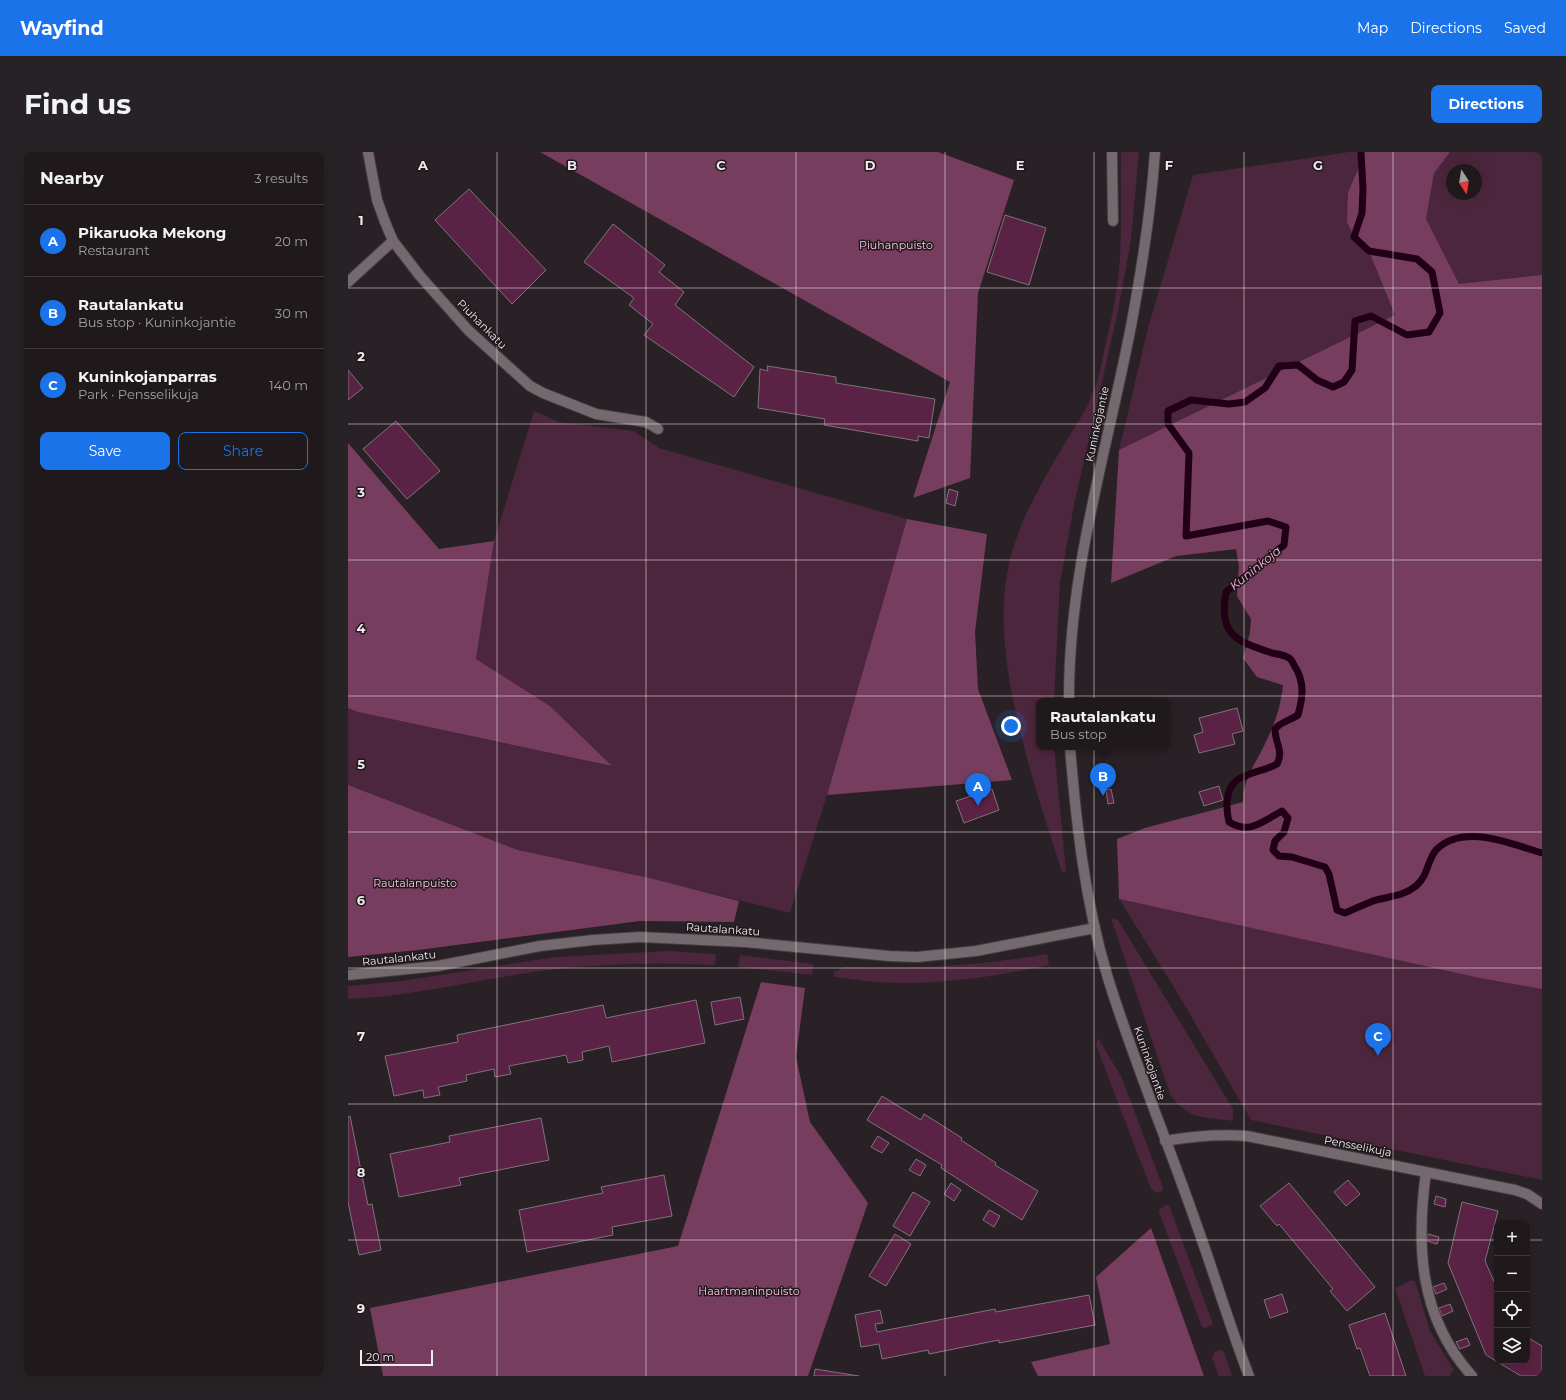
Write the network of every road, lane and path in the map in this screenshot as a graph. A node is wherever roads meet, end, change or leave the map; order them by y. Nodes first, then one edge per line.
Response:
1 (368, 152) edge
2 (1112, 152) edge
3 (1155, 152) edge
4 (1113, 221) dead end
5 (393, 241) junction
6 (348, 282) edge
7 (658, 429) dead end
8 (1069, 698) edge
9 (1070, 750) edge
10 (1095, 928) junction
11 (348, 975) edge
12 (1165, 1141) junction
13 (1426, 1172) junction
14 (1542, 1204) edge
15 (1249, 1376) edge
16 (1472, 1376) edge

1 - 5 street, Piuhankatu
2 - 4 street
3 - 8 street, Kuninkojantie
5 - 6 street
5 - 7 street, Piuhankatu
9 - 10 street, Kuninkojantie
10 - 11 street, Rautalankatu
10 - 12 street, Kuninkojantie
12 - 13 street, Pensselikuja
12 - 15 street, Kuninkojantie
13 - 14 street, Pensselikuja
13 - 16 street

